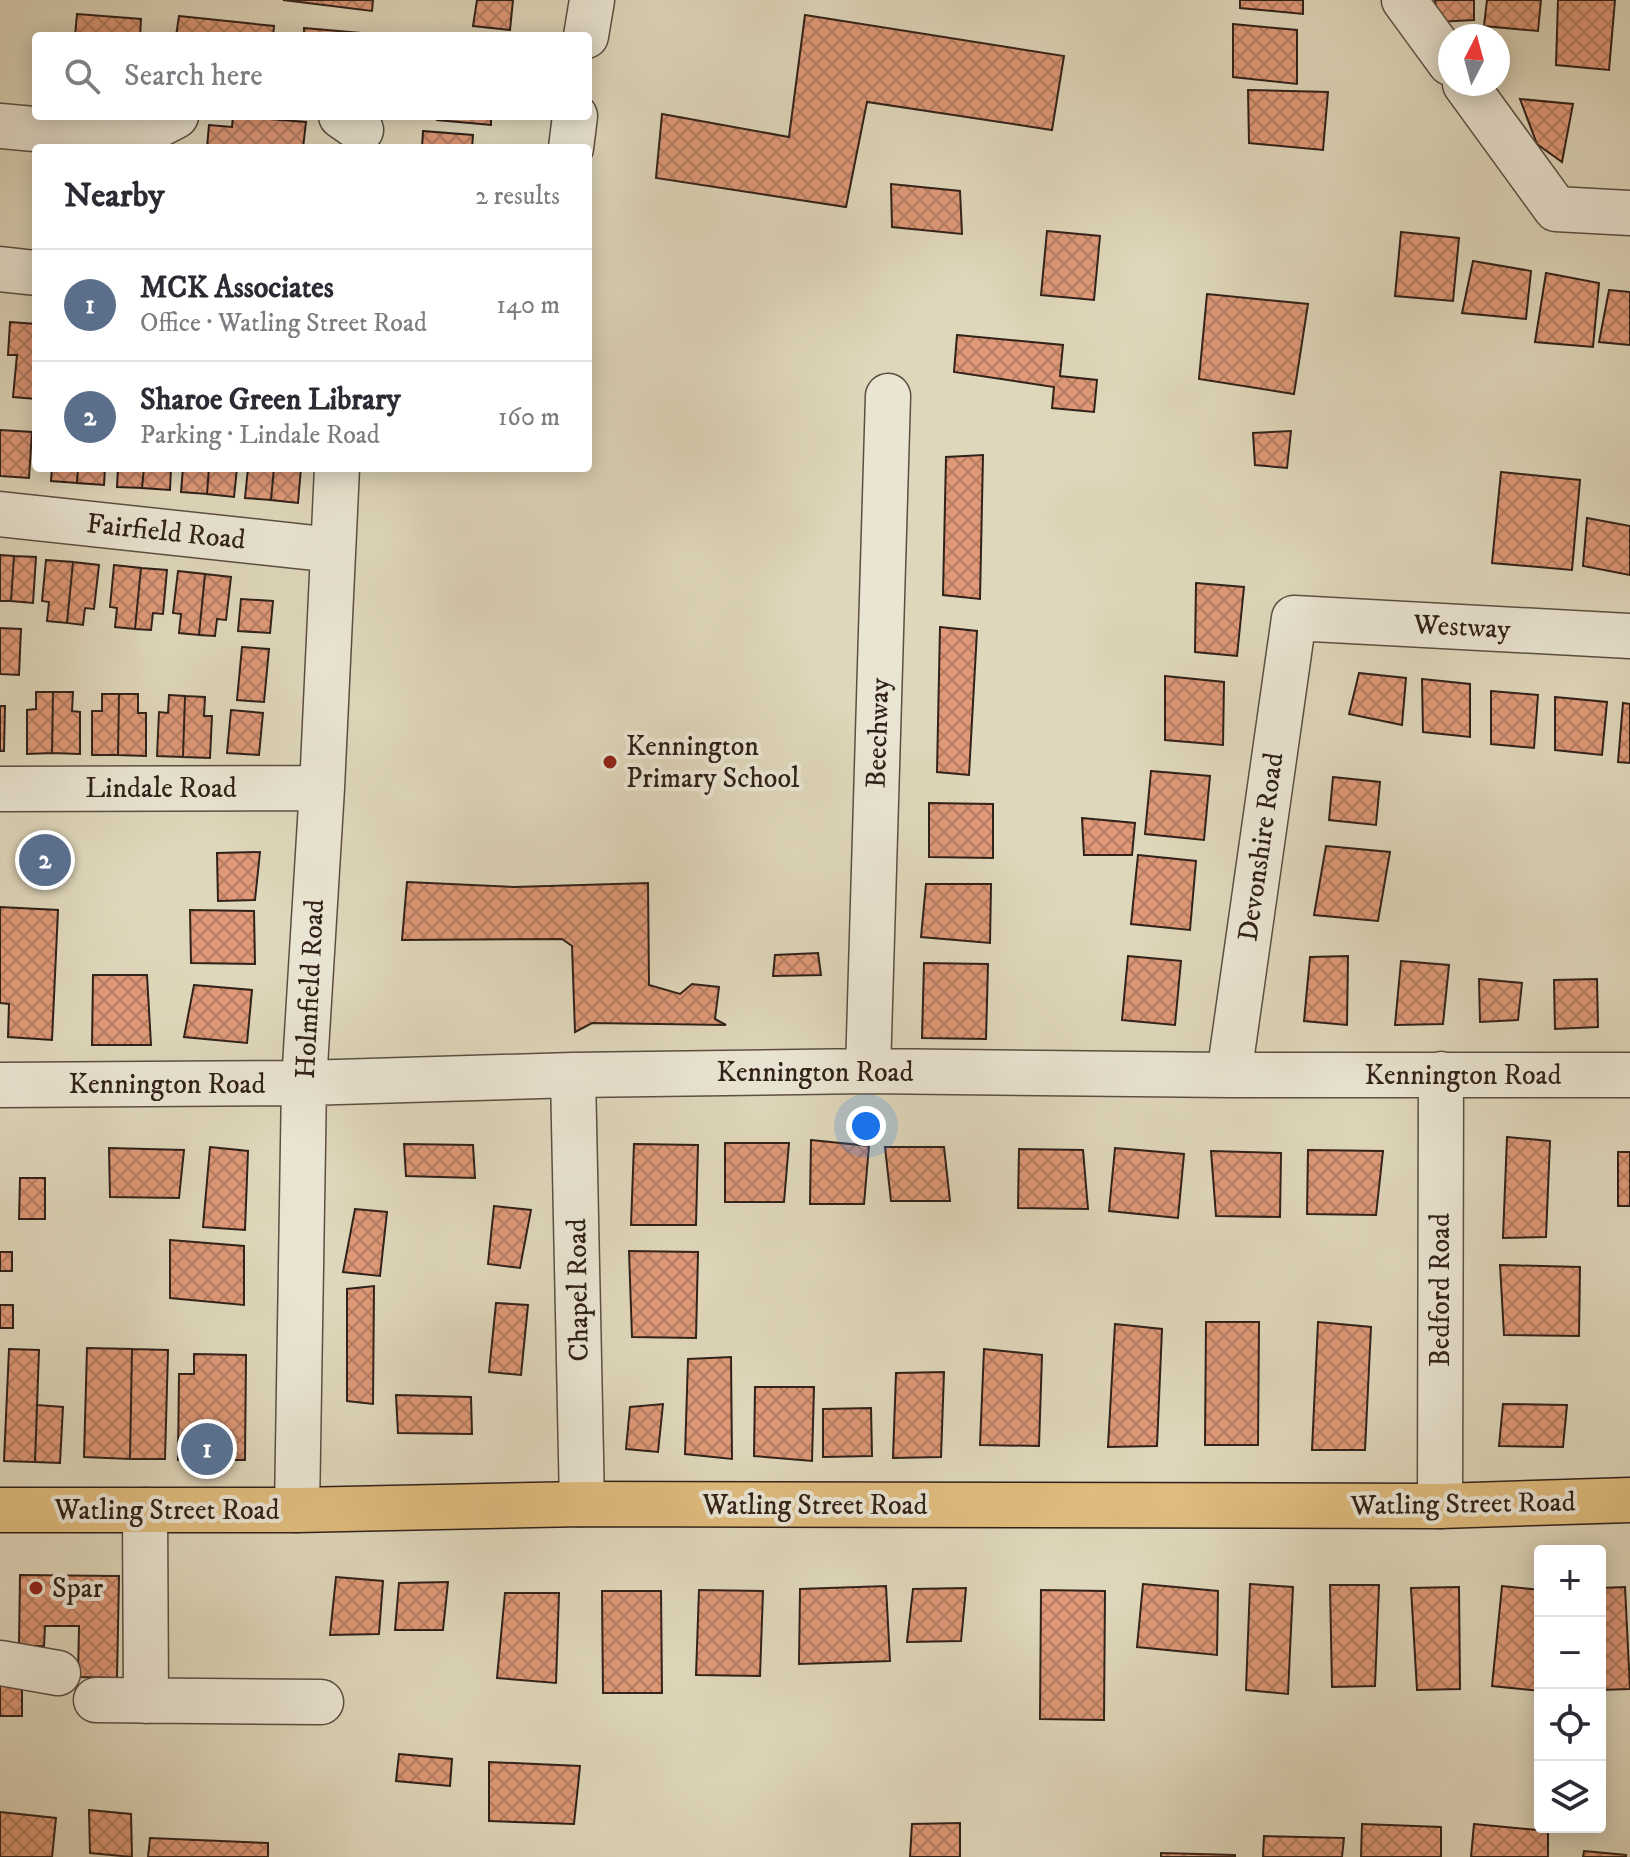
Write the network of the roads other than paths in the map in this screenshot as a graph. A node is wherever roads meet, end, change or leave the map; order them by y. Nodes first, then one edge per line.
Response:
1 (592, 0) edge
2 (1404, 0) edge
3 (587, 32) edge
4 (1438, 47) edge
5 (1474, 96) edge
6 (168, 120) edge
7 (574, 120) edge
8 (0, 126) edge
9 (572, 144) edge
10 (1630, 213) edge
11 (0, 269) edge
12 (32, 273) edge
13 (888, 396) dead end
14 (337, 472) edge
15 (0, 514) edge
16 (333, 550) junction
17 (1294, 618) joint
18 (1630, 636) edge
19 (322, 788) junction
20 (0, 789) edge
21 (868, 1071) junction
22 (1441, 1074) junction
23 (573, 1075) junction
24 (1229, 1075) junction
25 (1630, 1075) edge
26 (304, 1083) junction
27 (0, 1085) edge
28 (1630, 1500) edge
29 (582, 1504) junction
30 (1440, 1506) junction
31 (0, 1510) edge
32 (145, 1510) junction
33 (297, 1510) junction
34 (0, 1663) edge
35 (58, 1673) dead end
36 (96, 1700) dead end
37 (146, 1701) junction
38 (321, 1702) dead end

1 - 3 street
2 - 4 street
5 - 10 street
6 - 8 street
7 - 9 street
11 - 12 street
13 - 21 street, Beechway
14 - 16 street, Holmfield Road
15 - 16 street, Fairfield Road
16 - 19 street, Holmfield Road
17 - 18 street, Westway
17 - 24 street, Devonshire Road
19 - 20 street, Lindale Road
19 - 26 street, Holmfield Road
21 - 23 street, Kennington Road
21 - 24 street, Kennington Road
22 - 24 street, Kennington Road
22 - 25 street, Kennington Road
22 - 30 street, Bedford Road
23 - 26 street, Kennington Road
23 - 29 street, Chapel Road
26 - 27 street, Kennington Road
26 - 33 street, Holmfield Road
28 - 30 main road, Watling Street Road
29 - 30 main road, Watling Street Road
29 - 33 main road, Watling Street Road
31 - 32 main road, Watling Street Road
32 - 33 main road, Watling Street Road
32 - 37 street
34 - 35 street
36 - 37 street
37 - 38 street

